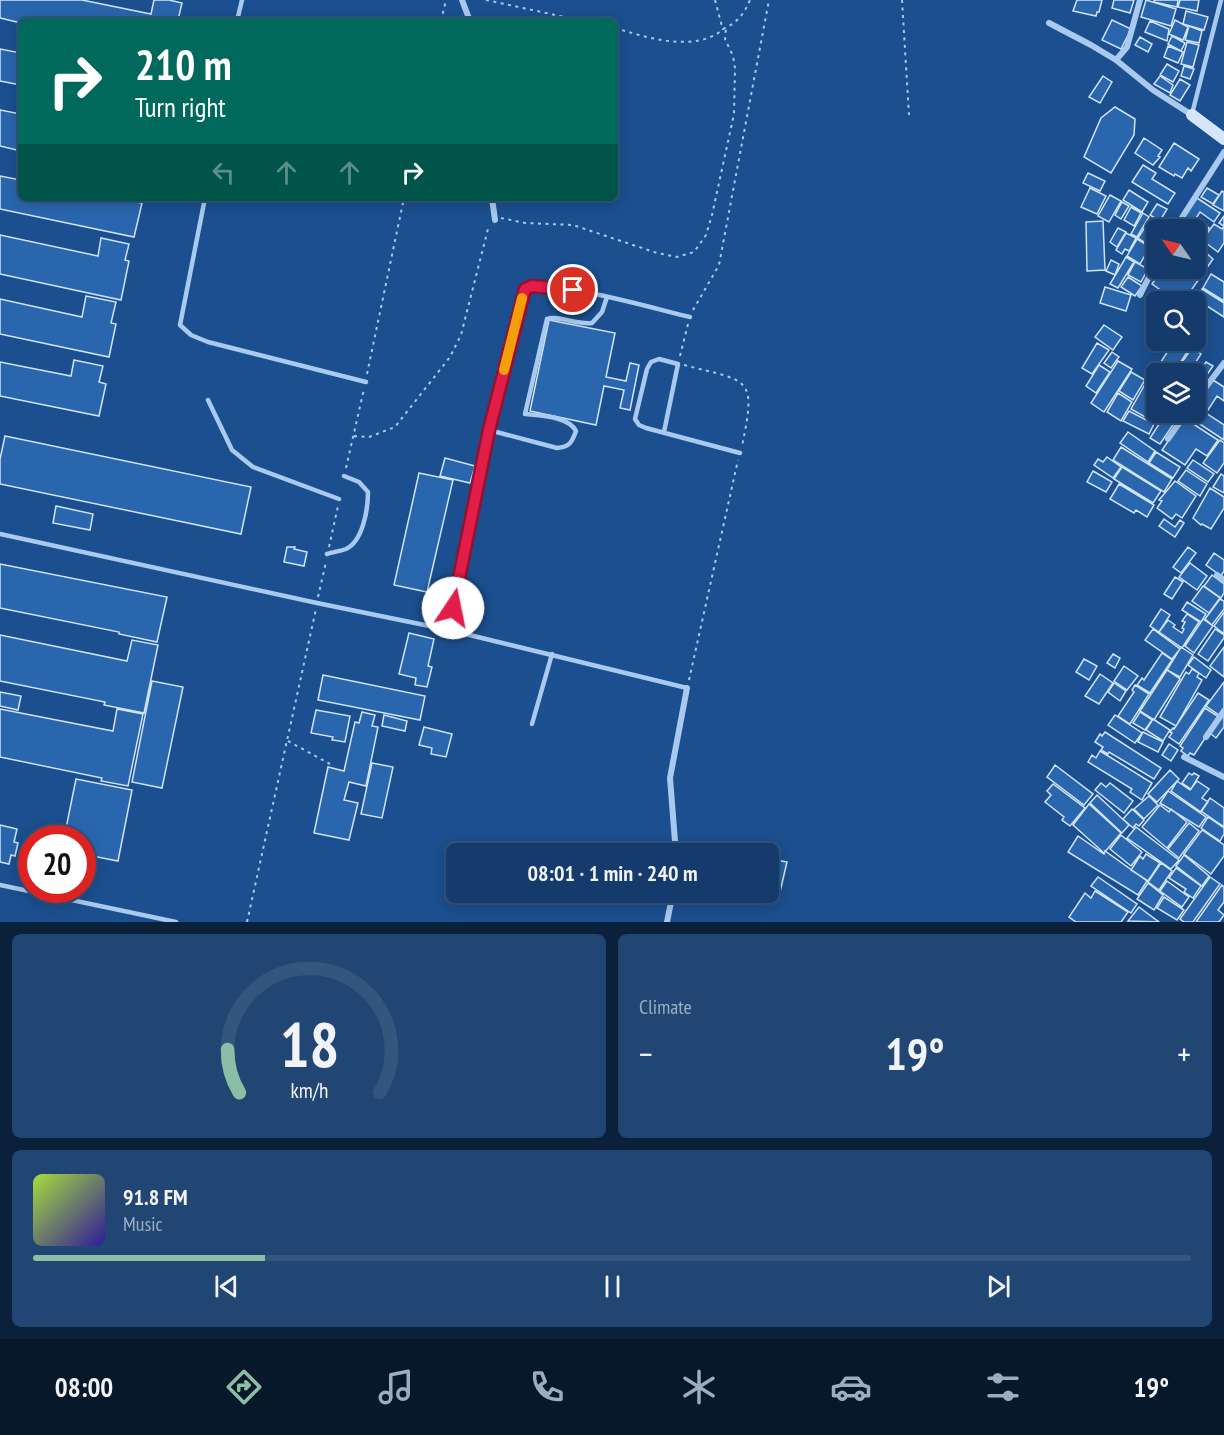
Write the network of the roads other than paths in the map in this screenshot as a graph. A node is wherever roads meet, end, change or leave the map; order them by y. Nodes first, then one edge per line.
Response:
1 (242, 0) edge
2 (462, 0) edge
3 (1140, 0) edge
4 (1221, 0) edge
5 (238, 18) edge
6 (469, 18) edge
7 (1049, 23) dead end
8 (1116, 60) junction
9 (1192, 116) junction
10 (1224, 139) edge
11 (1224, 152) edge
12 (204, 201) edge
13 (492, 201) edge
14 (1181, 219) edge
15 (495, 220) road end
16 (1148, 279) edge
17 (1140, 295) dead end
18 (607, 297) junction
19 (690, 317) road end
20 (1224, 363) edge
21 (366, 382) dead end
22 (1206, 387) edge
23 (208, 400) dead end
24 (1179, 423) edge
25 (489, 430) junction
26 (664, 432) junction
27 (1168, 439) dead end
28 (740, 453) road end
29 (344, 476) dead end
30 (339, 500) dead end
31 (0, 534) edge
32 (327, 554) dead end
33 (1217, 575) dead end
34 (1224, 580) edge
35 (449, 630) junction
36 (552, 654) junction
37 (687, 688) joint
38 (1224, 711) edge
39 (532, 724) dead end
40 (1206, 737) dead end
41 (1184, 757) dead end
42 (1224, 777) edge
43 (675, 843) edge
44 (0, 885) edge
45 (671, 903) edge
46 (176, 922) edge
47 (667, 922) edge

1 - 5 lane
2 - 6 street
3 - 8 street
4 - 9 lane
7 - 8 street
8 - 9 street
9 - 10 street
11 - 14 street
12 - 21 lane
13 - 15 street
16 - 17 street
18 - 19 lane
18 - 25 lane
18 - 25 lane
20 - 22 street
23 - 30 lane
24 - 27 street
25 - 35 lane
26 - 26 lane
26 - 28 lane
29 - 32 lane
31 - 35 lane
33 - 34 street
35 - 36 lane
36 - 37 lane
36 - 39 lane
37 - 43 street
38 - 40 street
41 - 42 street
44 - 46 lane
45 - 47 street

